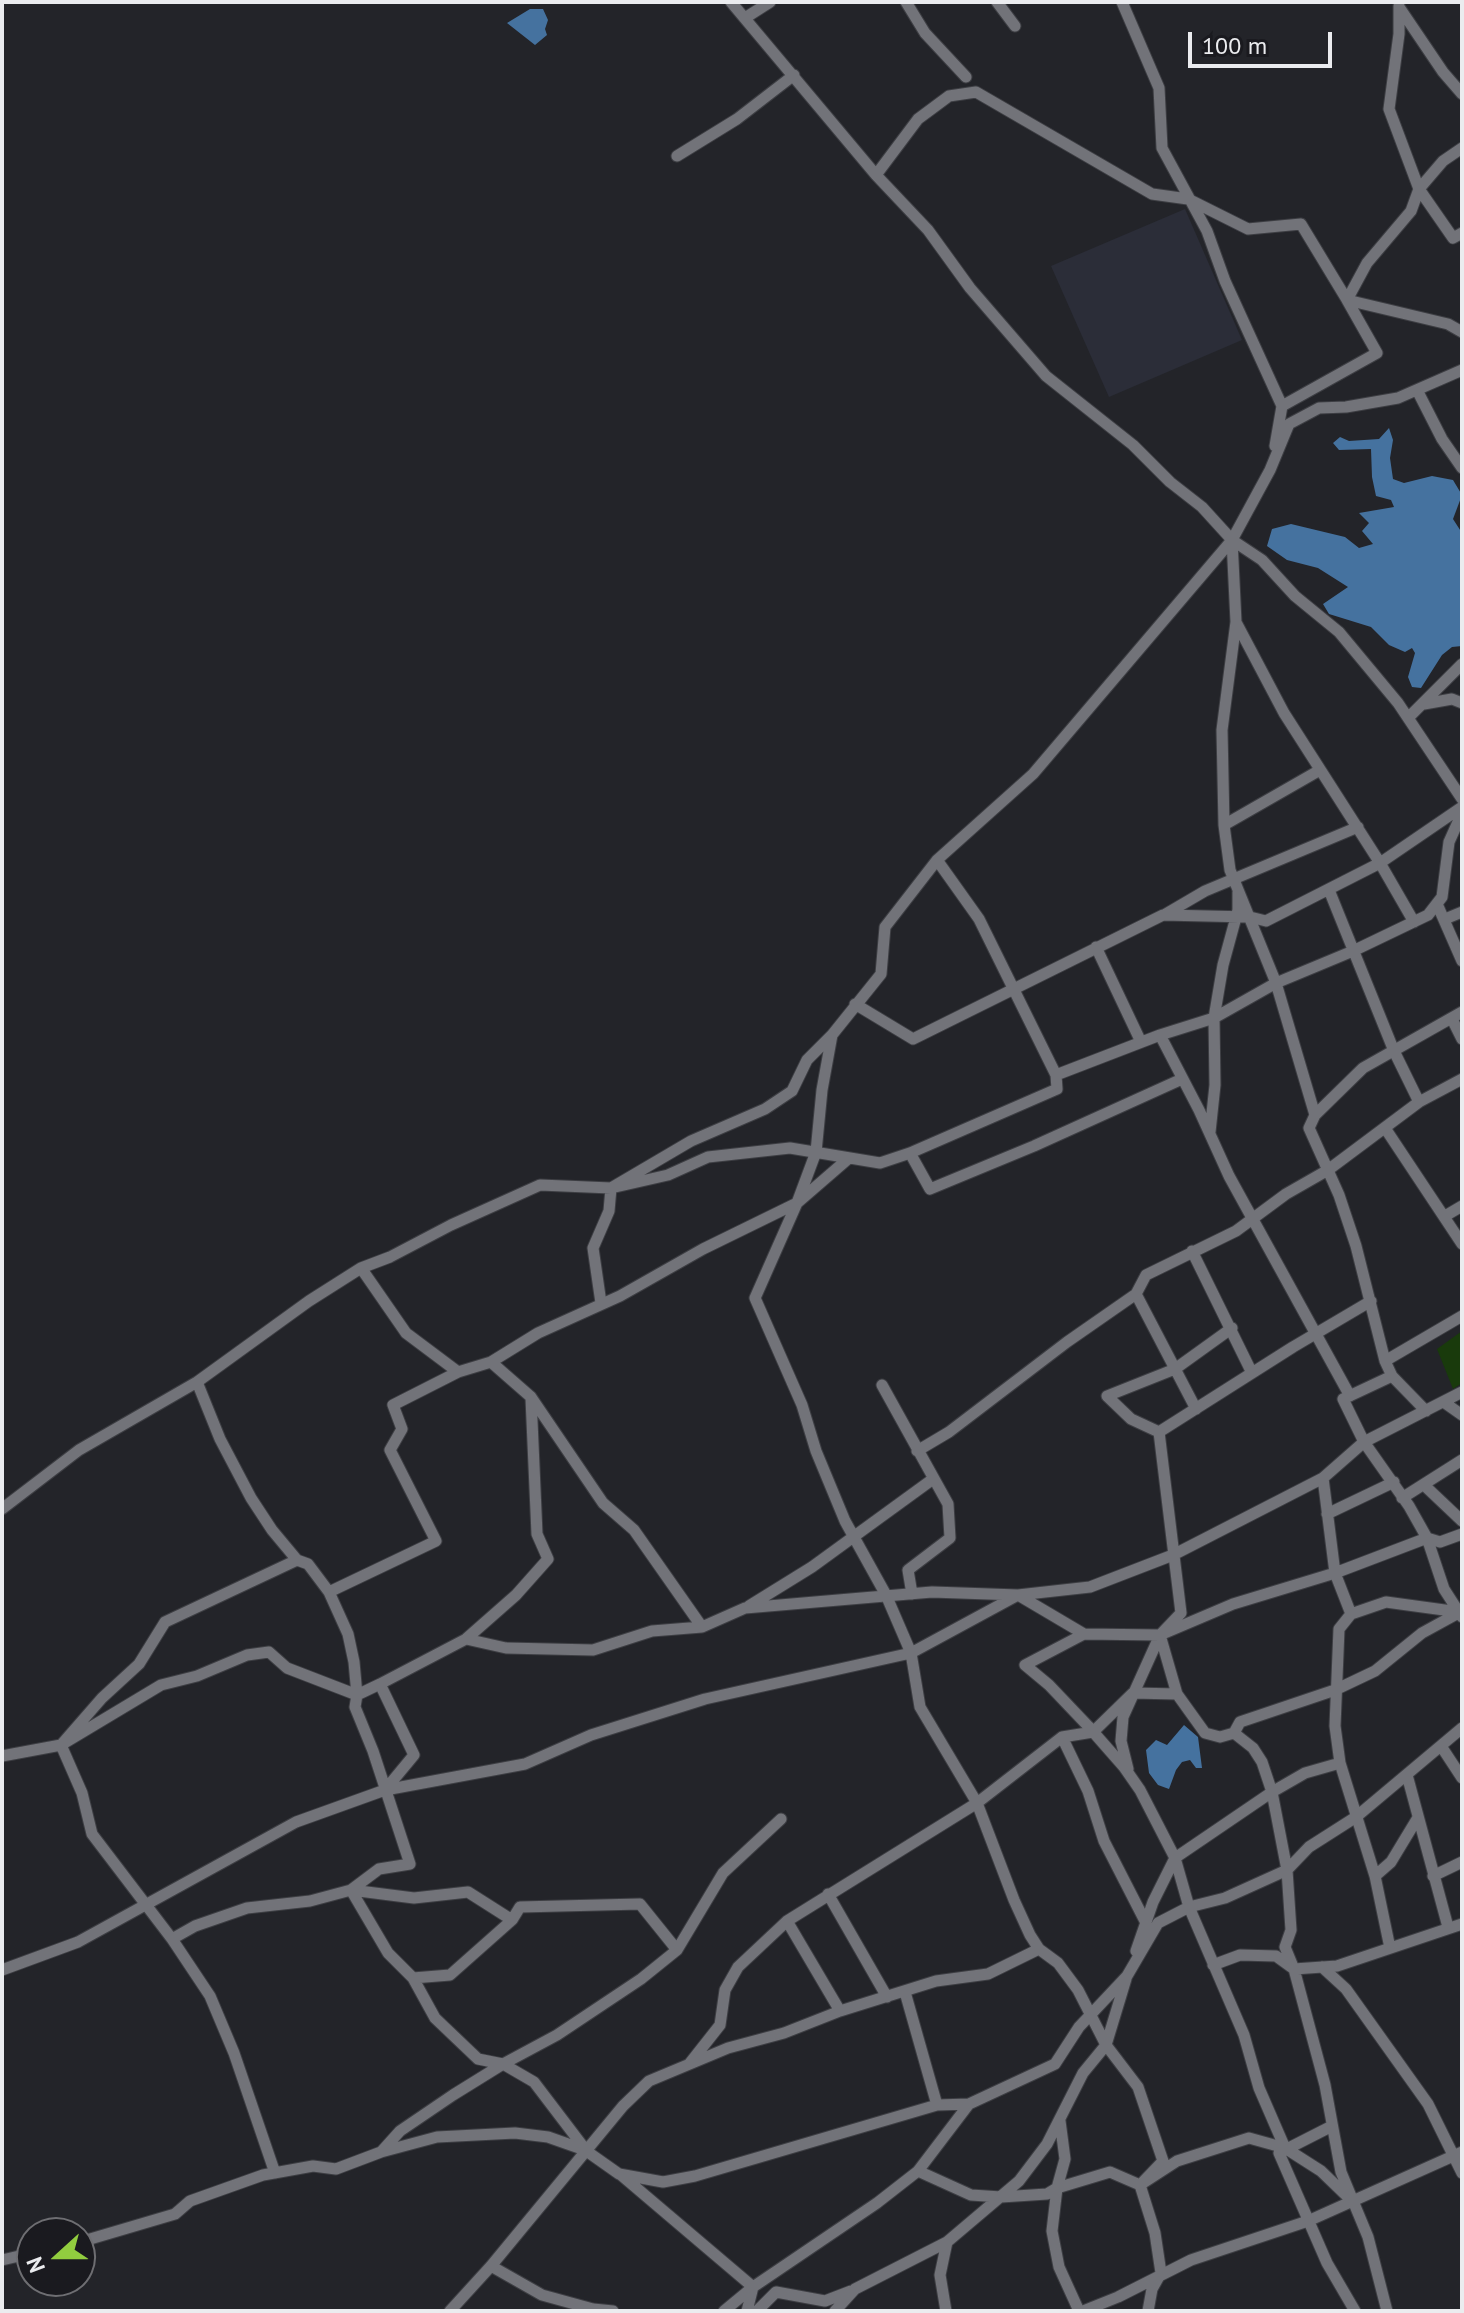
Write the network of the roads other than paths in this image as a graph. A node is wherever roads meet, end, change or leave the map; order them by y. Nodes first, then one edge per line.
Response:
1 (731, 2) edge
2 (770, 2) edge
3 (906, 2) edge
4 (997, 2) edge
5 (1122, 2) edge
6 (1398, 4) edge
7 (745, 18) junction
8 (1015, 26) dead end
9 (794, 75) junction
10 (966, 77) dead end
11 (1462, 94) edge
12 (1462, 148) edge
13 (677, 156) dead end
14 (876, 175) junction
15 (1419, 189) junction
16 (1188, 199) junction
17 (1462, 233) edge
18 (1347, 300) junction
19 (1462, 332) edge
20 (1462, 370) edge
21 (1417, 390) junction
22 (1282, 406) junction
23 (1462, 468) edge
24 (1270, 470) junction
25 (1232, 540) junction
26 (1236, 622) junction
27 (1462, 664) edge
28 (1462, 703) edge
29 (1420, 706) junction
30 (1408, 718) junction
31 (1320, 770) junction
32 (1462, 799) edge
33 (1462, 810) edge
34 (1224, 825) junction
35 (1358, 827) junction
36 (937, 860) junction
37 (1380, 863) junction
38 (1236, 882) junction
39 (1329, 890) junction
40 (1437, 904) junction
41 (1462, 912) edge
42 (1163, 915) junction
43 (1250, 917) junction
44 (1236, 918) junction
45 (1445, 919) junction
46 (1414, 922) junction
47 (1096, 947) junction
48 (1353, 951) junction
49 (1462, 961) edge
50 (1276, 983) junction
51 (1015, 990) junction
52 (855, 1004) junction
53 (1457, 1016) edge
54 (1214, 1018) junction
55 (832, 1035) junction
56 (1160, 1035) junction
57 (1462, 1039) edge
58 (1141, 1042) junction
59 (1394, 1051) junction
60 (1056, 1075) junction
61 (1182, 1079) junction
62 (1462, 1079) edge
63 (1419, 1102) junction
64 (1315, 1115) junction
65 (1385, 1128) junction
66 (1210, 1137) junction
67 (816, 1152) junction
68 (910, 1153) junction
69 (849, 1158) junction
70 (1328, 1170) junction
71 (611, 1188) junction
72 (797, 1203) junction
73 (1462, 1206) edge
74 (1445, 1216) junction
75 (1253, 1220) junction
76 (1462, 1244) edge
77 (1192, 1251) junction
78 (361, 1268) junction
79 (1136, 1294) junction
80 (1371, 1301) junction
81 (601, 1303) junction
82 (1462, 1316) edge
83 (1232, 1328) junction
84 (1316, 1332) junction
85 (1385, 1361) junction
86 (491, 1362) junction
87 (1175, 1369) junction
88 (458, 1372) junction
89 (1252, 1373) junction
90 (1392, 1376) junction
91 (197, 1382) junction
92 (882, 1385) dead end
93 (1462, 1392) edge
94 (1350, 1396) junction
95 (531, 1397) junction
96 (1445, 1403) junction
97 (1196, 1409) junction
98 (1426, 1411) junction
99 (1462, 1415) edge
100 (1159, 1432) junction
101 (1364, 1442) junction
102 (917, 1451) junction
103 (1462, 1460) edge
104 (1323, 1478) junction
105 (933, 1479) junction
106 (1394, 1482) junction
107 (1424, 1485) junction
108 (1402, 1498) junction
109 (2, 1509) edge
110 (1327, 1514) junction
111 (1462, 1521) edge
112 (1462, 1534) edge
113 (854, 1537) junction
114 (1427, 1538) junction
115 (1173, 1555) junction
116 (297, 1560) junction
117 (1335, 1573) junction
118 (329, 1592) junction
119 (912, 1594) junction
120 (886, 1595) junction
121 (1018, 1595) junction
122 (745, 1608) junction
123 (1461, 1613) edge
124 (1351, 1614) junction
125 (702, 1627) junction
126 (1084, 1634) junction
127 (1160, 1635) junction
128 (466, 1639) junction
129 (911, 1653) junction
130 (380, 1684) junction
131 (1335, 1690) junction
132 (1133, 1693) junction
133 (1177, 1694) junction
134 (357, 1695) junction
135 (1462, 1728) edge
136 (1093, 1732) junction
137 (1234, 1733) junction
138 (1062, 1737) junction
139 (61, 1745) junction
140 (1441, 1746) junction
141 (2, 1756) edge
142 (1340, 1763) junction
143 (1130, 1775) junction
144 (1407, 1775) junction
145 (1462, 1778) edge
146 (385, 1790) junction
147 (1272, 1792) junction
148 (977, 1803) junction
149 (1356, 1817) junction
150 (781, 1819) dead end
151 (1417, 1819) junction
152 (1175, 1858) junction
153 (1462, 1862) edge
154 (1287, 1870) junction
155 (1375, 1876) junction
156 (1433, 1876) junction
157 (351, 1890) junction
158 (828, 1894) junction
159 (146, 1905) junction
160 (1189, 1907) junction
161 (512, 1920) junction
162 (787, 1921) junction
163 (1146, 1923) junction
164 (1462, 1924) edge
165 (1448, 1927) junction
166 (172, 1939) junction
167 (1390, 1948) junction
168 (1039, 1949) junction
169 (677, 1950) junction
170 (1213, 1965) junction
171 (1322, 1967) junction
172 (1294, 1969) junction
173 (2, 1970) edge
174 (1127, 1976) junction
175 (413, 1978) junction
176 (905, 1992) junction
177 (887, 1997) junction
178 (840, 2011) junction
179 (1090, 2014) junction
180 (1106, 2045) junction
181 (690, 2063) junction
182 (503, 2064) junction
183 (969, 2104) junction
184 (937, 2105) junction
185 (1060, 2121) junction
186 (1332, 2126) junction
187 (1285, 2148) junction
188 (585, 2150) junction
189 (381, 2152) junction
190 (1458, 2154) edge
191 (918, 2171) junction
192 (275, 2173) junction
193 (1462, 2173) edge
194 (619, 2174) junction
195 (1140, 2185) junction
196 (1057, 2188) junction
197 (1001, 2197) junction
198 (1353, 2202) junction
199 (1308, 2221) junction
200 (96, 2237) edge
201 (947, 2242) junction
202 (491, 2266) junction
203 (1161, 2273) junction
204 (753, 2287) junction
205 (855, 2289) junction
206 (942, 2298) junction
207 (450, 2311) edge
208 (613, 2311) edge
209 (724, 2311) edge
210 (747, 2311) edge
211 (757, 2311) edge
212 (835, 2311) edge
213 (938, 2311) edge
214 (946, 2311) edge
215 (1081, 2311) edge
216 (1148, 2311) edge
217 (1355, 2311) edge
218 (1387, 2311) edge

1 - 7 street
2 - 7 street
3 - 10 street
4 - 8 street
5 - 16 street
6 - 11 street
6 - 15 street
7 - 9 street
9 - 13 street
9 - 14 street
12 - 15 street
14 - 16 street
14 - 25 street
15 - 17 street
15 - 18 street
16 - 18 street
16 - 22 street
18 - 19 street
18 - 22 street
20 - 21 street
21 - 23 street
21 - 24 street
22 - 24 street
24 - 25 street
25 - 26 street
25 - 30 street
25 - 36 street
26 - 31 street
26 - 34 street
27 - 29 street
28 - 29 street
29 - 30 street
30 - 32 street
31 - 34 street
31 - 35 street
33 - 37 street
33 - 40 street
34 - 38 street
35 - 37 street
35 - 38 street
36 - 51 street
36 - 52 street
37 - 39 street
37 - 46 street
38 - 42 street
38 - 43 street
38 - 44 street
39 - 43 street
39 - 48 street
40 - 45 street
40 - 46 street
41 - 45 street
42 - 44 street
42 - 47 street
43 - 44 street
43 - 50 street
44 - 54 street
45 - 49 street
46 - 48 street
47 - 51 street
47 - 58 street
48 - 50 street
48 - 59 street
50 - 54 street
50 - 64 street
51 - 52 street
51 - 60 street
52 - 55 street
53 - 57 street
53 - 59 street
54 - 56 street
54 - 66 street
55 - 67 street
55 - 71 street
56 - 58 street
56 - 61 street
58 - 60 street
59 - 63 street
59 - 64 street
60 - 68 street
61 - 66 street
61 - 68 street
62 - 63 street
63 - 65 street
64 - 70 street
65 - 70 street
65 - 74 street
66 - 75 street
67 - 69 street
67 - 71 street
67 - 72 street
68 - 69 street
69 - 72 street
70 - 75 street
70 - 80 street
71 - 78 street
71 - 81 street
72 - 81 street
72 - 113 street
73 - 74 street
74 - 76 street
75 - 77 street
75 - 84 street
77 - 79 street
77 - 83 street
78 - 88 street
78 - 91 street
79 - 87 street
79 - 102 street
80 - 84 street
80 - 85 street
81 - 86 street
82 - 85 street
83 - 87 street
83 - 89 street
84 - 89 street
84 - 94 street
85 - 90 street
86 - 88 street
86 - 95 street
87 - 97 street
87 - 100 street
88 - 118 street
89 - 97 street
90 - 94 street
90 - 98 street
91 - 109 street
91 - 116 street
92 - 102 street
93 - 96 street
94 - 101 street
95 - 125 street
95 - 128 street
96 - 98 street
96 - 99 street
97 - 100 street
98 - 101 street
100 - 115 street
101 - 104 street
101 - 106 street
102 - 105 street
103 - 107 street
104 - 110 street
104 - 115 street
105 - 113 street
105 - 119 street
106 - 108 street
106 - 110 street
107 - 108 street
107 - 111 street
108 - 114 street
110 - 117 street
112 - 114 street
113 - 120 street
113 - 122 street
114 - 117 street
114 - 123 street
115 - 121 street
115 - 127 street
116 - 118 street
116 - 139 street
117 - 124 street
117 - 127 street
118 - 134 street
119 - 120 street
119 - 121 street
120 - 122 street
120 - 129 street
121 - 126 street
121 - 129 street
122 - 125 street
123 - 124 street
123 - 131 street
124 - 131 street
125 - 128 street
126 - 127 street
126 - 136 street
127 - 132 street
127 - 133 street
128 - 130 street
129 - 146 street
129 - 148 street
130 - 134 street
130 - 146 street
131 - 137 street
131 - 142 street
132 - 133 street
132 - 136 street
132 - 143 street
133 - 137 street
134 - 139 street
134 - 146 street
135 - 140 street
136 - 138 street
136 - 143 street
137 - 147 street
138 - 148 street
138 - 163 street
139 - 141 street
139 - 159 street
140 - 144 street
140 - 145 street
142 - 147 street
142 - 149 street
143 - 152 street
144 - 149 street
144 - 151 street
146 - 157 street
146 - 159 street
147 - 152 street
147 - 154 street
148 - 158 street
148 - 168 street
149 - 154 street
149 - 155 street
150 - 169 street
151 - 155 street
151 - 156 street
152 - 160 street
152 - 163 street
153 - 156 street
154 - 160 street
154 - 172 street
155 - 167 street
156 - 165 street
157 - 161 street
157 - 166 street
157 - 175 street
158 - 162 street
158 - 177 street
159 - 166 street
159 - 173 street
160 - 170 street
160 - 174 street
161 - 169 street
161 - 175 street
162 - 178 street
162 - 181 street
163 - 174 street
164 - 165 street
165 - 167 street
166 - 192 street
167 - 171 street
168 - 176 street
168 - 179 street
169 - 182 street
170 - 172 street
170 - 187 street
171 - 172 street
171 - 190 street
172 - 186 street
174 - 179 street
174 - 180 street
175 - 182 street
176 - 177 street
176 - 184 street
177 - 178 street
178 - 181 street
179 - 180 street
179 - 183 street
180 - 185 street
180 - 195 street
181 - 188 street
182 - 188 street
182 - 189 street
183 - 184 street
183 - 191 street
184 - 194 street
185 - 196 street
185 - 197 street
186 - 187 street
186 - 198 street
187 - 195 street
187 - 198 street
187 - 199 street
188 - 189 street
188 - 194 street
188 - 202 street
189 - 192 street
190 - 193 street
190 - 198 street
191 - 197 street
191 - 204 street
192 - 200 street
194 - 204 street
195 - 196 street
195 - 203 street
196 - 197 street
196 - 215 street
197 - 201 street
198 - 199 street
198 - 218 street
199 - 203 street
199 - 217 street
201 - 205 street
201 - 206 street
202 - 207 street
202 - 208 street
203 - 215 street
203 - 216 street
204 - 209 street
204 - 210 street
205 - 211 street
205 - 212 street
206 - 213 street
206 - 214 street

